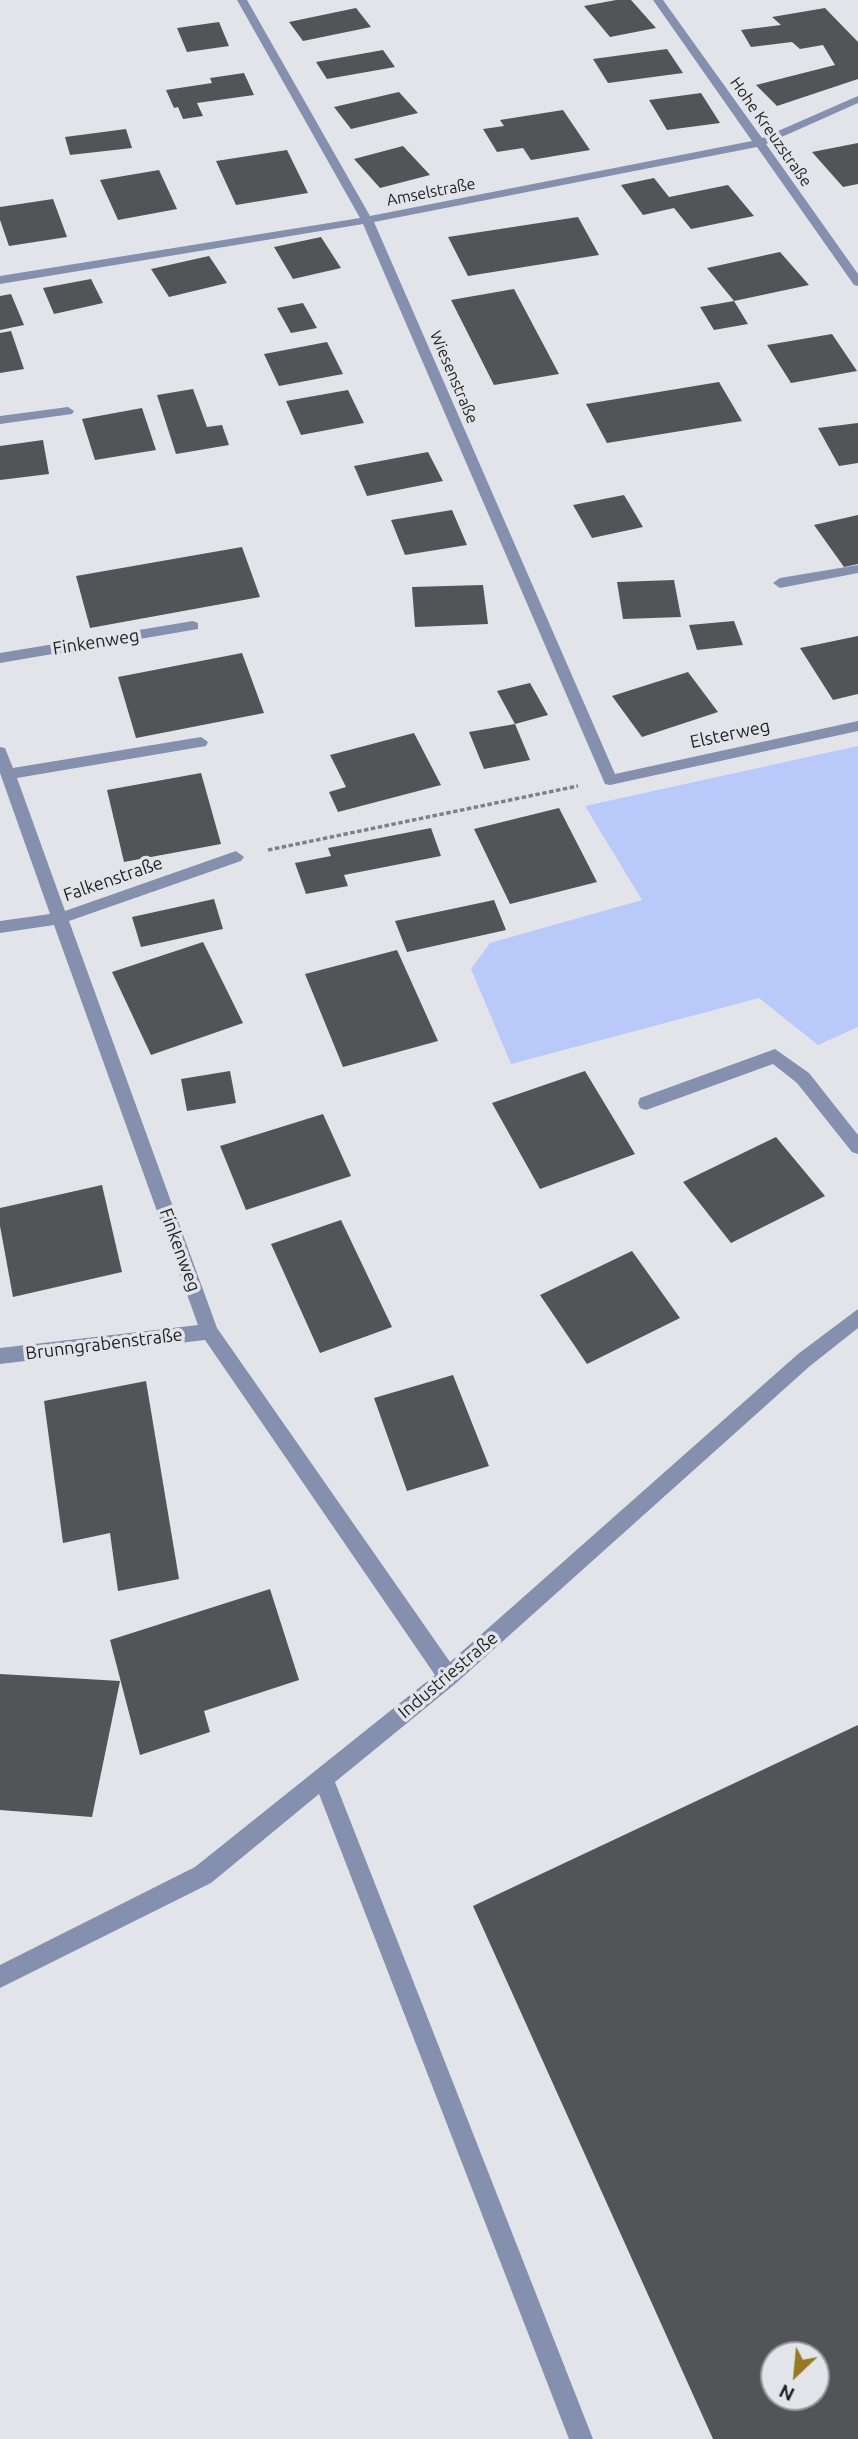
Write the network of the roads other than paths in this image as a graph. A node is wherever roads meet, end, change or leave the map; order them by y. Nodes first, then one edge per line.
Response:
1 (243, 0) edge
2 (658, 0) edge
3 (858, 99) edge
4 (760, 143) junction
5 (367, 220) junction
6 (0, 279) edge
7 (858, 282) edge
8 (68, 411) dead end
9 (0, 420) edge
10 (858, 569) edge
11 (780, 583) dead end
12 (193, 626) dead end
13 (0, 658) edge
14 (858, 726) edge
15 (201, 742) dead end
16 (0, 752) edge
17 (8, 774) junction
18 (610, 780) joint
19 (236, 857) road end
20 (61, 918) junction
21 (0, 927) edge
22 (646, 1103) dead end
23 (858, 1147) edge
24 (858, 1317) edge
25 (209, 1332) junction
26 (0, 1356) edge
27 (448, 1677) junction
28 (323, 1778) junction
29 (0, 1978) edge
30 (581, 2439) edge

1 - 5 street, Wiesenstraße
2 - 4 street, Hohe Kreuzstraße
3 - 4 street, Amselstraße
4 - 5 street, Amselstraße
4 - 7 street, Hohe Kreuzstraße
5 - 6 street, Amselstraße
5 - 18 street, Wiesenstraße
8 - 9 street
10 - 11 street
12 - 13 street, Finkenweg
14 - 18 street, Elsterweg
15 - 17 street
16 - 17 street, Finkenweg
17 - 20 street, Finkenweg
19 - 20 street, Falkenstraße
20 - 21 street, Falkenstraße
20 - 25 street, Finkenweg
22 - 23 street
24 - 27 street, Industriestraße
25 - 26 street, Brunngrabenstraße
25 - 27 street, Finkenweg
27 - 28 street, Industriestraße
28 - 29 street, Industriestraße
28 - 30 street

